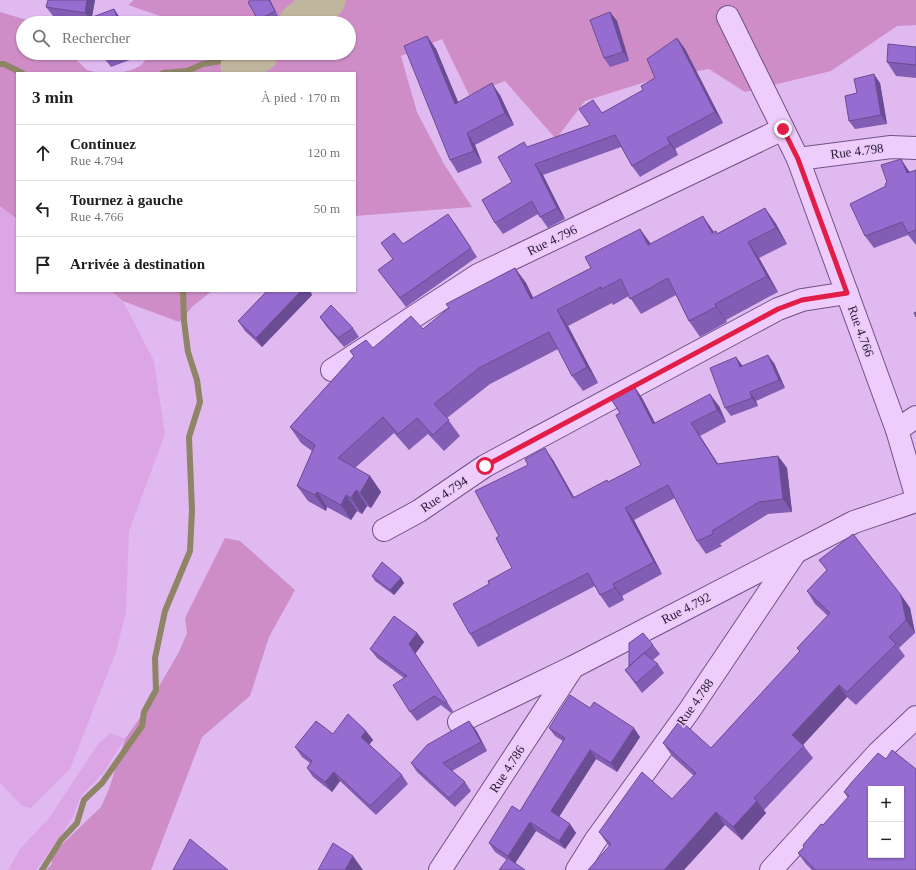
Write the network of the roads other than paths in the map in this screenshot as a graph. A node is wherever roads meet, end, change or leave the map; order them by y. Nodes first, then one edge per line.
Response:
1 (728, 17) dead end
2 (783, 129) junction
3 (916, 148) edge
4 (798, 159) junction
5 (847, 293) junction
6 (332, 370) dead end
7 (916, 417) edge
8 (897, 430) junction
9 (916, 495) edge
10 (916, 501) edge
11 (384, 530) dead end
12 (796, 551) junction
13 (573, 667) junction
14 (916, 717) edge
15 (460, 722) dead end
16 (440, 870) edge
17 (577, 870) edge
18 (771, 870) edge

1 - 2 street, Rue 4.766
2 - 4 street, Rue 4.766
2 - 6 street, Rue 4.796
3 - 4 street, Rue 4.798
4 - 5 street, Rue 4.766
5 - 8 street, Rue 4.766
5 - 11 street, Rue 4.794
7 - 8 street
8 - 9 street, Rue 4.766
10 - 12 street, Rue 4.792
12 - 13 street, Rue 4.792
12 - 17 street, Rue 4.788
13 - 15 street, Rue 4.792
13 - 16 street, Rue 4.786
14 - 18 street

